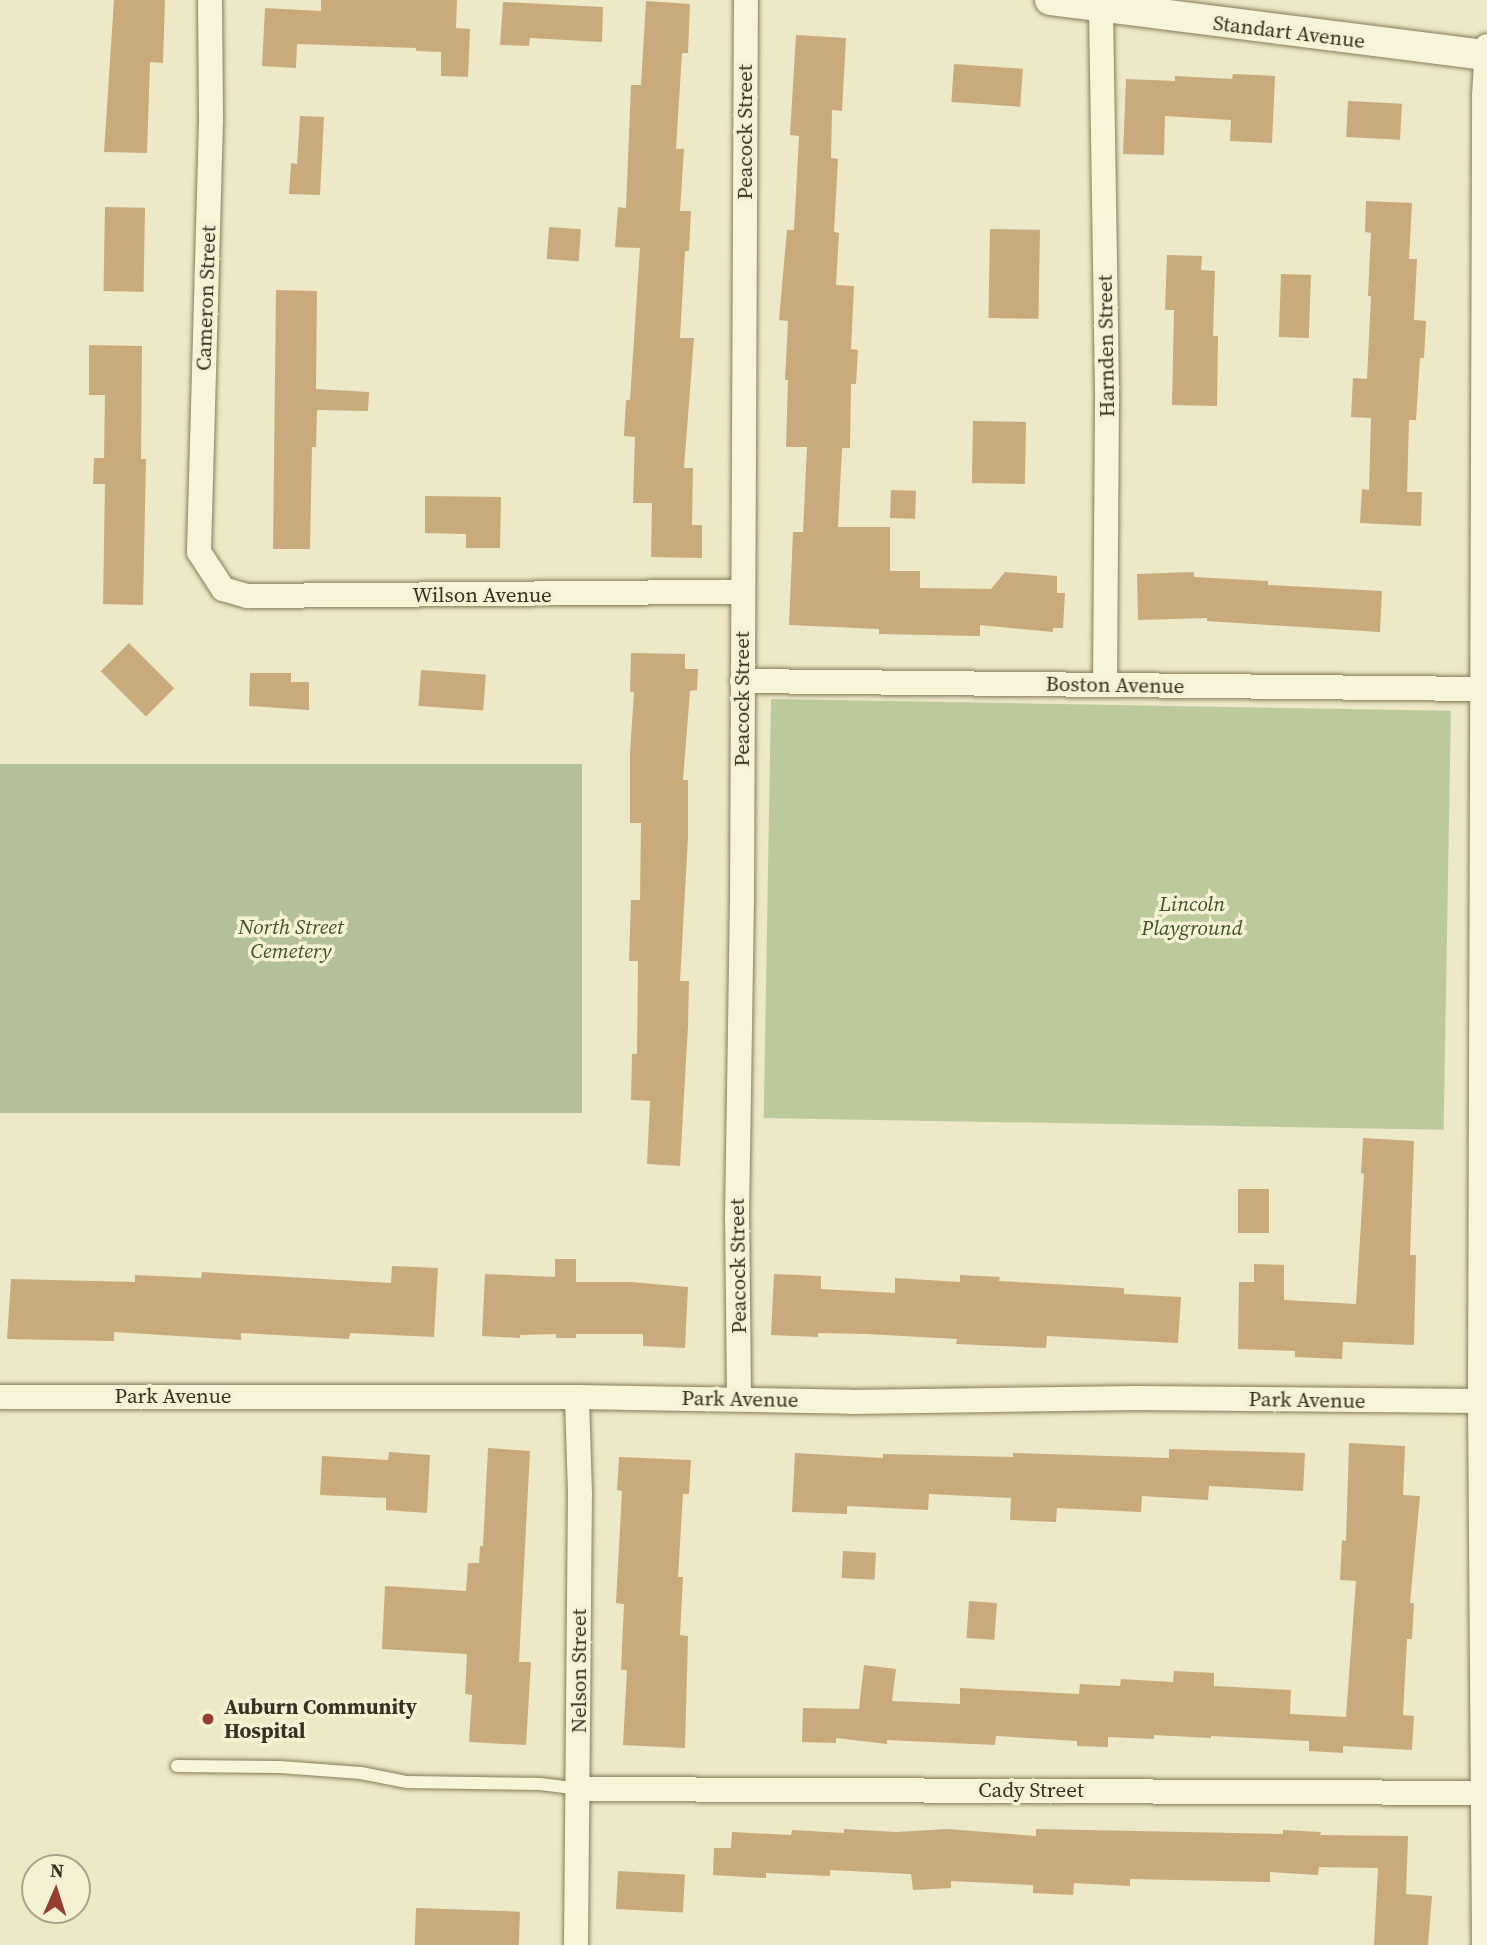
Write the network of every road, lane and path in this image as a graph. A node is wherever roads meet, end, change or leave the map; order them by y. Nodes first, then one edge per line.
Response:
1 (210, 0) edge
2 (746, 0) edge
3 (1050, 0) edge
4 (1101, 8) junction
5 (1187, 9) edge
6 (1487, 52) edge
7 (1485, 387) edge
8 (223, 589) joint
9 (742, 592) junction
10 (742, 681) junction
11 (1105, 685) junction
12 (1485, 689) edge
13 (0, 1397) edge
14 (577, 1397) junction
15 (739, 1398) junction
16 (1479, 1401) junction
17 (1483, 1698) edge
18 (177, 1766) dead end
19 (579, 1789) junction
20 (1483, 1793) junction
21 (576, 1945) edge
22 (1484, 1945) edge

1 - 8 street, Cameron Street
2 - 9 street, Peacock Street
3 - 4 street, Standart Avenue
4 - 5 street, Standart Avenue
4 - 11 street, Harnden Street
5 - 6 street, Standart Avenue
6 - 7 street
7 - 12 street
8 - 9 street, Wilson Avenue
9 - 10 street, Peacock Street
10 - 11 street, Boston Avenue
10 - 15 street, Peacock Street
11 - 12 street, Boston Avenue
12 - 16 street
13 - 14 street, Park Avenue
14 - 15 street, Park Avenue
14 - 19 street, Nelson Street
15 - 16 street, Park Avenue
16 - 17 street
17 - 20 street
18 - 19 lane
19 - 20 street, Cady Street
19 - 21 street, Nelson Street
20 - 22 street

